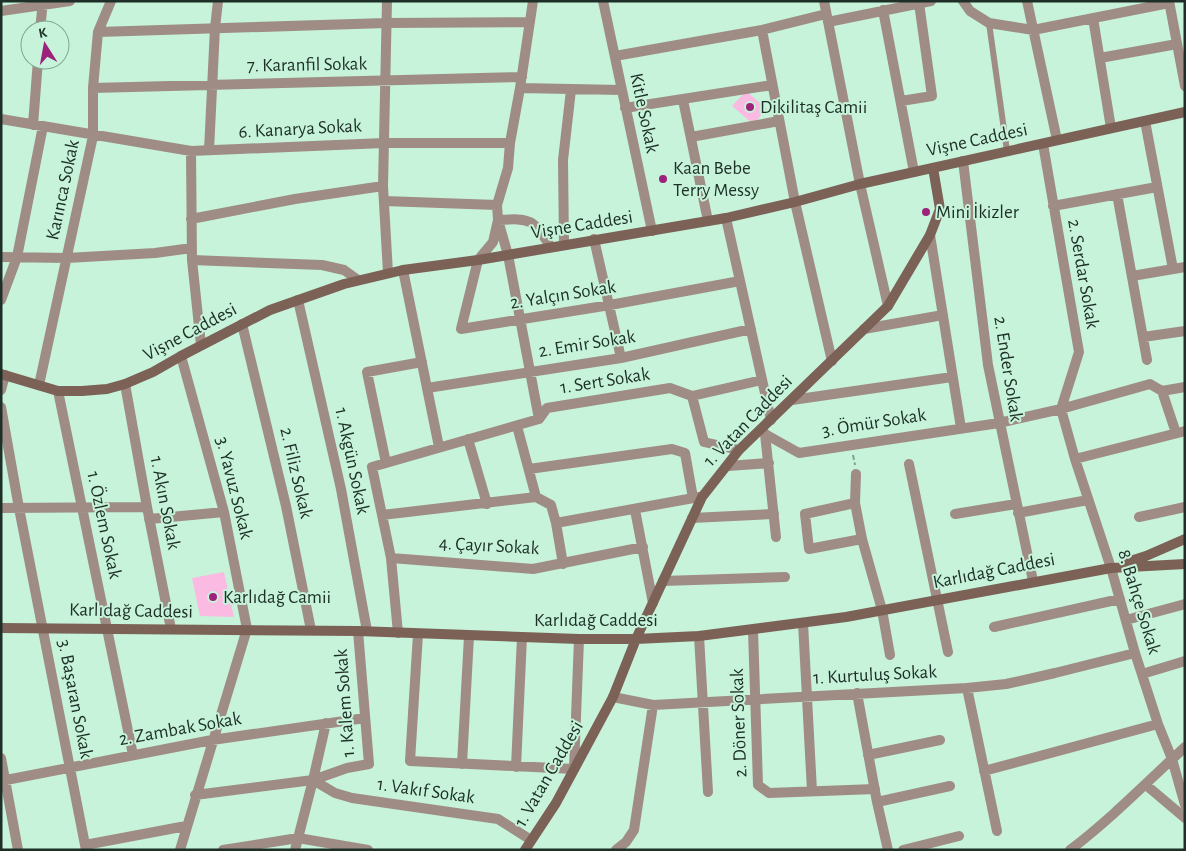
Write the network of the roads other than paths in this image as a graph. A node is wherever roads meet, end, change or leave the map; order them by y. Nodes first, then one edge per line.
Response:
1 (70, 1) edge
2 (111, 1) edge
3 (218, 1) edge
4 (387, 1) edge
5 (533, 1) edge
6 (603, 1) edge
7 (824, 1) edge
8 (931, 1) edge
9 (963, 1) edge
10 (1027, 1) edge
11 (1169, 2) edge
12 (43, 3) edge
13 (919, 4) junction
14 (882, 10) junction
15 (1, 11) edge
16 (827, 18) junction
17 (1093, 18) junction
18 (41, 20) edge
19 (530, 22) junction
20 (386, 23) junction
21 (988, 23) junction
22 (215, 28) junction
23 (762, 30) junction
24 (1033, 30) junction
25 (98, 32) junction
26 (1177, 44) junction
27 (615, 56) junction
28 (1100, 58) junction
29 (37, 70) edge
30 (522, 76) junction
31 (386, 81) junction
32 (212, 84) junction
33 (772, 85) junction
34 (1185, 86) edge
35 (93, 88) junction
36 (520, 88) junction
37 (572, 90) junction
38 (621, 90) junction
39 (683, 100) junction
40 (901, 101) junction
41 (625, 108) junction
42 (1185, 112) edge
43 (1, 119) edge
44 (779, 121) junction
45 (1145, 121) junction
46 (33, 125) junction
47 (43, 126) junction
48 (1111, 128) junction
49 (93, 136) junction
50 (691, 138) junction
51 (1057, 140) junction
52 (384, 143) junction
53 (510, 143) junction
54 (1043, 144) junction
55 (209, 150) junction
56 (191, 151) junction
57 (1007, 152) junction
58 (963, 162) junction
59 (933, 168) junction
60 (914, 172) junction
61 (860, 184) junction
62 (383, 186) junction
63 (1157, 187) junction
64 (1117, 194) junction
65 (384, 201) junction
66 (795, 202) junction
67 (497, 205) junction
68 (1053, 206) junction
69 (726, 218) junction
70 (191, 219) junction
71 (498, 220) junction
72 (708, 221) junction
73 (652, 231) junction
74 (930, 235) junction
75 (594, 239) junction
76 (564, 245) junction
77 (551, 247) junction
78 (192, 248) junction
79 (508, 254) junction
80 (1, 257) edge
81 (17, 257) junction
82 (67, 258) junction
83 (192, 260) junction
84 (478, 260) junction
85 (1185, 267) edge
86 (1173, 269) junction
87 (403, 270) junction
88 (388, 273) junction
89 (1132, 276) junction
90 (358, 280) junction
91 (740, 281) junction
92 (1, 300) edge
93 (298, 300) junction
94 (610, 305) junction
95 (888, 306) junction
96 (943, 315) junction
97 (520, 320) junction
98 (242, 324) junction
99 (864, 329) junction
100 (751, 330) junction
101 (1185, 331) edge
102 (1143, 337) junction
103 (201, 346) junction
104 (181, 356) junction
105 (621, 358) junction
106 (1147, 360) dead end
107 (832, 361) junction
108 (422, 362) junction
109 (529, 371) junction
110 (3, 374) edge
111 (952, 377) junction
112 (762, 380) junction
113 (125, 384) junction
114 (39, 385) junction
115 (1185, 387) edge
116 (427, 388) junction
117 (1, 390) edge
118 (58, 391) junction
119 (1162, 391) junction
120 (692, 396) junction
121 (792, 400) junction
122 (1, 407) edge
123 (1061, 409) junction
124 (539, 419) junction
125 (771, 420) junction
126 (999, 423) junction
127 (517, 426) junction
128 (961, 428) junction
129 (764, 431) junction
130 (1180, 432) edge
131 (468, 440) junction
132 (440, 447) junction
133 (739, 450) junction
134 (1075, 459) junction
135 (386, 463) junction
136 (769, 464) junction
137 (909, 464) dead end
138 (728, 466) junction
139 (529, 469) junction
140 (856, 474) road end
141 (536, 497) junction
142 (698, 498) junction
143 (1088, 500) junction
144 (855, 503) junction
145 (487, 504) junction
146 (147, 507) junction
147 (1185, 507) edge
148 (1, 508) edge
149 (19, 508) junction
150 (82, 508) junction
151 (1017, 508) junction
152 (635, 510) junction
153 (224, 512) junction
154 (774, 514) junction
155 (955, 514) dead end
156 (382, 516) junction
157 (1140, 517) dead end
158 (149, 518) junction
159 (692, 518) junction
160 (556, 523) junction
161 (776, 537) dead end
162 (862, 539) junction
163 (1185, 539) edge
164 (643, 547) junction
165 (391, 558) junction
166 (563, 564) junction
167 (1185, 564) edge
168 (1111, 568) junction
169 (785, 577) dead end
170 (663, 581) junction
171 (1033, 581) junction
172 (1120, 599) junction
173 (936, 600) junction
174 (653, 603) junction
175 (1185, 604) edge
176 (882, 610) junction
177 (1126, 620) junction
178 (803, 623) junction
179 (43, 627) junction
180 (1, 628) edge
181 (107, 628) junction
182 (171, 628) junction
183 (994, 628) dead end
184 (247, 629) junction
185 (311, 630) junction
186 (753, 630) junction
187 (363, 631) junction
188 (398, 633) junction
189 (418, 634) junction
190 (470, 636) junction
191 (699, 636) junction
192 (522, 637) junction
193 (578, 639) junction
194 (636, 639) junction
195 (948, 652) dead end
196 (1135, 653) junction
197 (890, 655) dead end
198 (1185, 661) edge
199 (1142, 674) junction
200 (967, 688) junction
201 (857, 693) junction
202 (807, 696) junction
203 (613, 697) junction
204 (755, 700) junction
205 (703, 702) junction
206 (653, 705) junction
207 (365, 718) junction
208 (326, 723) junction
209 (1158, 724) junction
210 (212, 740) junction
211 (940, 740) dead end
212 (1185, 747) edge
213 (133, 755) junction
214 (868, 755) junction
215 (1, 758) edge
216 (1172, 759) junction
217 (462, 764) junction
218 (516, 766) junction
219 (71, 768) junction
220 (574, 769) junction
221 (984, 771) junction
222 (3, 780) edge
223 (313, 780) junction
224 (1146, 785) junction
225 (950, 786) dead end
226 (875, 789) junction
227 (812, 791) junction
228 (708, 792) dead end
229 (195, 796) junction
230 (877, 802) junction
231 (1185, 805) edge
232 (1185, 818) edge
233 (186, 826) junction
234 (997, 831) dead end
235 (959, 836) dead end
236 (298, 838) junction
237 (531, 840) junction
238 (86, 848) edge
239 (18, 850) edge
240 (180, 850) edge
241 (222, 850) edge
242 (295, 850) edge
243 (368, 850) edge
244 (525, 850) edge
245 (616, 850) edge
246 (888, 850) edge
247 (903, 850) edge
248 (1070, 850) edge

1 - 12 street
2 - 25 street, Karınca Sokak
3 - 22 street
4 - 20 street
5 - 19 street
6 - 27 street, Kitle Sokak
7 - 16 street
8 - 13 street
9 - 21 street
10 - 24 street
11 - 17 street
11 - 26 street
12 - 15 street
12 - 18 street
13 - 14 street
13 - 40 street
14 - 16 street
14 - 40 street
16 - 23 street
16 - 61 street
17 - 24 street
17 - 28 street
19 - 20 street
19 - 30 street
20 - 22 street
20 - 31 street
21 - 24 street
21 - 57 lane
22 - 25 street
22 - 32 street
23 - 27 street
23 - 33 street
24 - 51 street
25 - 35 street, Karınca Sokak
26 - 28 street
26 - 34 street
27 - 38 street, Kitle Sokak
28 - 48 street
29 - 46 street
30 - 31 street, 7. Karanfil Sokak
30 - 36 street
31 - 32 street, 7. Karanfil Sokak
31 - 52 street
32 - 35 street, 7. Karanfil Sokak
32 - 55 street
33 - 39 street
33 - 44 street
35 - 49 street, Karınca Sokak
36 - 37 street
36 - 53 street
37 - 38 street
37 - 76 street
38 - 41 street, Kitle Sokak
39 - 41 street
39 - 50 street
40 - 60 street
41 - 73 street, Kitle Sokak
42 - 45 main road, Vişne Caddesi
43 - 46 street, 6. Kanarya Sokak
44 - 50 street
44 - 66 street
45 - 48 main road, Vişne Caddesi
45 - 63 street
46 - 47 street, 6. Kanarya Sokak
47 - 49 street, 6. Kanarya Sokak
47 - 81 street
48 - 51 main road, Vişne Caddesi
49 - 56 street, 6. Kanarya Sokak
49 - 82 street, Karınca Sokak
50 - 72 street
51 - 54 main road, Vişne Caddesi
52 - 53 street, 6. Kanarya Sokak
52 - 55 street, 6. Kanarya Sokak
52 - 62 street
53 - 67 street
54 - 57 main road, Vişne Caddesi
54 - 68 street, 2. Serdar Sokak
55 - 56 street, 6. Kanarya Sokak
56 - 70 street
57 - 58 main road, Vişne Caddesi
58 - 59 main road, Vişne Caddesi
58 - 126 street, 2. Ender Sokak
59 - 60 main road, Vişne Caddesi
59 - 74 main road, 1. Vatan Caddesi
60 - 61 main road, Vişne Caddesi
61 - 66 main road, Vişne Caddesi
61 - 95 street
62 - 65 street
62 - 70 street
63 - 64 street
63 - 86 street
64 - 68 street
64 - 89 street
65 - 67 street
65 - 88 street
66 - 69 main road, Vişne Caddesi
66 - 107 street
67 - 71 street
68 - 123 street, 2. Serdar Sokak
69 - 72 main road, Vişne Caddesi
69 - 91 street
70 - 78 street
71 - 77 street
71 - 79 street
71 - 84 street
72 - 73 main road, Vişne Caddesi
73 - 75 main road, Vişne Caddesi
74 - 95 main road, 1. Vatan Caddesi
74 - 96 street
75 - 76 main road, Vişne Caddesi
75 - 94 street
76 - 77 main road, Vişne Caddesi
77 - 79 main road, Vişne Caddesi
78 - 82 street
78 - 83 street
79 - 84 main road, Vişne Caddesi
79 - 97 street
80 - 81 street
81 - 82 street
81 - 92 street
82 - 114 street, Karınca Sokak
83 - 90 street
83 - 103 street
84 - 87 main road, Vişne Caddesi
84 - 97 street, 2. Yalçın Sokak
85 - 86 street
86 - 89 street
87 - 88 main road, Vişne Caddesi
87 - 108 street
88 - 90 main road, Vişne Caddesi
89 - 102 street
90 - 93 main road, Vişne Caddesi
91 - 94 street, 2. Yalçın Sokak
91 - 100 street
93 - 98 main road, Vişne Caddesi
93 - 187 street, 1. Akgün Sokak
94 - 97 street, 2. Yalçın Sokak
94 - 105 street
95 - 99 main road, 1. Vatan Caddesi
96 - 99 street
96 - 111 street
97 - 109 street
98 - 103 main road, Vişne Caddesi
98 - 185 street, 2. Filiz Sokak
99 - 107 main road, 1. Vatan Caddesi
100 - 105 street, 2. Emir Sokak
100 - 112 street
101 - 102 street
102 - 106 street
103 - 104 main road, Vişne Caddesi
104 - 113 main road, Vişne Caddesi
104 - 153 street, 3. Yavuz Sokak
105 - 109 street, 2. Emir Sokak
107 - 121 main road, 1. Vatan Caddesi
108 - 116 street
108 - 135 street
109 - 116 street, 2. Emir Sokak
109 - 124 street
110 - 114 main road, Vişne Caddesi
110 - 117 street
111 - 121 street
111 - 128 street
112 - 120 street
112 - 125 street
113 - 118 main road, Vişne Caddesi
113 - 146 street, 1. Akın Sokak
114 - 118 main road, Vişne Caddesi
115 - 119 street, 3. Ömür Sokak
116 - 132 street
118 - 150 street, 1. Özlem Sokak
119 - 123 street, 3. Ömür Sokak
119 - 130 street
120 - 124 street, 1. Sert Sokak
120 - 133 street
121 - 125 main road, 1. Vatan Caddesi
122 - 149 street, 3. Başaran Sokak
123 - 126 street, 3. Ömür Sokak
123 - 134 street, 8. Bahçe Sokak
124 - 127 street, 1. Sert Sokak
125 - 129 main road, 1. Vatan Caddesi
126 - 128 street, 3. Ömür Sokak
126 - 151 street, 2. Ender Sokak
127 - 131 street, 1. Sert Sokak
127 - 139 street
128 - 129 street, 3. Ömür Sokak
129 - 133 main road, 1. Vatan Caddesi
129 - 136 street
130 - 134 street
131 - 132 street, 1. Sert Sokak
131 - 145 street
132 - 135 street, 1. Sert Sokak
133 - 138 main road, 1. Vatan Caddesi
134 - 143 street, 8. Bahçe Sokak
135 - 156 street, 1. Sert Sokak
136 - 138 street
136 - 154 street
137 - 173 street
138 - 142 main road, 1. Vatan Caddesi
139 - 141 street
139 - 142 street
140 - 144 street
141 - 145 street
141 - 160 street
142 - 152 street
142 - 159 main road, 1. Vatan Caddesi
143 - 151 street
143 - 168 street, 8. Bahçe Sokak
144 - 162 street
144 - 162 street
145 - 156 street
146 - 150 street
146 - 158 street, 1. Akın Sokak
147 - 157 street
148 - 149 street
149 - 150 street
149 - 179 street, 3. Başaran Sokak
150 - 181 street, 1. Özlem Sokak
151 - 155 street
151 - 171 street, 2. Ender Sokak
152 - 160 street
152 - 164 street
153 - 158 street
153 - 184 street, 3. Yavuz Sokak
154 - 159 street
154 - 161 street
156 - 165 street
158 - 182 street, 1. Akın Sokak
159 - 170 main road, 1. Vatan Caddesi
160 - 166 street
162 - 176 street
163 - 168 main road
164 - 166 street, 4. Çayır Sokak
164 - 174 street
165 - 166 street, 4. Çayır Sokak
165 - 188 street
167 - 168 main road, Karlıdağ Caddesi
168 - 171 main road, Karlıdağ Caddesi
168 - 172 street, 8. Bahçe Sokak
169 - 170 street
170 - 174 main road, 1. Vatan Caddesi
171 - 173 main road, Karlıdağ Caddesi
172 - 177 street, 8. Bahçe Sokak
172 - 183 street
173 - 176 main road, Karlıdağ Caddesi
173 - 195 street
174 - 194 main road, 1. Vatan Caddesi
175 - 177 street
176 - 178 main road, Karlıdağ Caddesi
176 - 197 street
177 - 196 street, 8. Bahçe Sokak
178 - 186 main road, Karlıdağ Caddesi
178 - 202 street
179 - 180 main road, Karlıdağ Caddesi
179 - 181 main road, Karlıdağ Caddesi
179 - 219 street, 3. Başaran Sokak
181 - 182 main road, Karlıdağ Caddesi
181 - 213 street, 1. Özlem Sokak
182 - 184 main road, Karlıdağ Caddesi
184 - 185 main road, Karlıdağ Caddesi
184 - 210 street
185 - 187 main road, Karlıdağ Caddesi
186 - 191 main road, Karlıdağ Caddesi
186 - 204 street, 2. Döner Sokak
187 - 188 main road, Karlıdağ Caddesi
187 - 207 street, 1. Kalem Sokak
188 - 189 main road, Karlıdağ Caddesi
189 - 190 main road, Karlıdağ Caddesi
189 - 217 street
190 - 192 main road, Karlıdağ Caddesi
190 - 217 street
191 - 194 main road, Karlıdağ Caddesi
191 - 205 street
192 - 193 main road, Karlıdağ Caddesi
192 - 218 street
193 - 194 main road, Karlıdağ Caddesi
193 - 220 street
194 - 203 main road, 1. Vatan Caddesi
196 - 199 street, 8. Bahçe Sokak
196 - 200 street, 1. Kurtuluş Sokak
198 - 199 street
199 - 209 street, 8. Bahçe Sokak
200 - 201 street, 1. Kurtuluş Sokak
200 - 221 street
201 - 202 street, 1. Kurtuluş Sokak
201 - 214 street
202 - 204 street, 1. Kurtuluş Sokak
202 - 227 street
203 - 206 street, 1. Kurtuluş Sokak
203 - 220 main road, 1. Vatan Caddesi
204 - 205 street, 1. Kurtuluş Sokak
204 - 227 street, 2. Döner Sokak
205 - 206 street, 1. Kurtuluş Sokak
205 - 228 street
206 - 245 street
207 - 208 street, 2. Zambak Sokak
207 - 223 street, 1. Kalem Sokak
208 - 210 street, 2. Zambak Sokak
208 - 223 street
209 - 216 street, 8. Bahçe Sokak
209 - 221 street
210 - 213 street, 2. Zambak Sokak
210 - 229 street
211 - 214 street
212 - 216 street
213 - 219 street, 2. Zambak Sokak
214 - 226 street
215 - 222 street
216 - 224 street
216 - 231 street, 8. Bahçe Sokak
217 - 218 street
218 - 220 street
219 - 222 street, 2. Zambak Sokak
219 - 238 street, 3. Başaran Sokak
220 - 237 main road, 1. Vatan Caddesi
221 - 234 street
222 - 239 street
223 - 229 street
223 - 236 street
223 - 237 street, 1. Vakıf Sokak
224 - 232 street
224 - 248 street
225 - 230 street
226 - 227 street, 2. Döner Sokak
226 - 230 street
229 - 233 street
230 - 246 street
233 - 238 street
233 - 240 street
235 - 247 street
236 - 241 street
236 - 242 street
236 - 243 street
237 - 244 main road, 1. Vatan Caddesi

